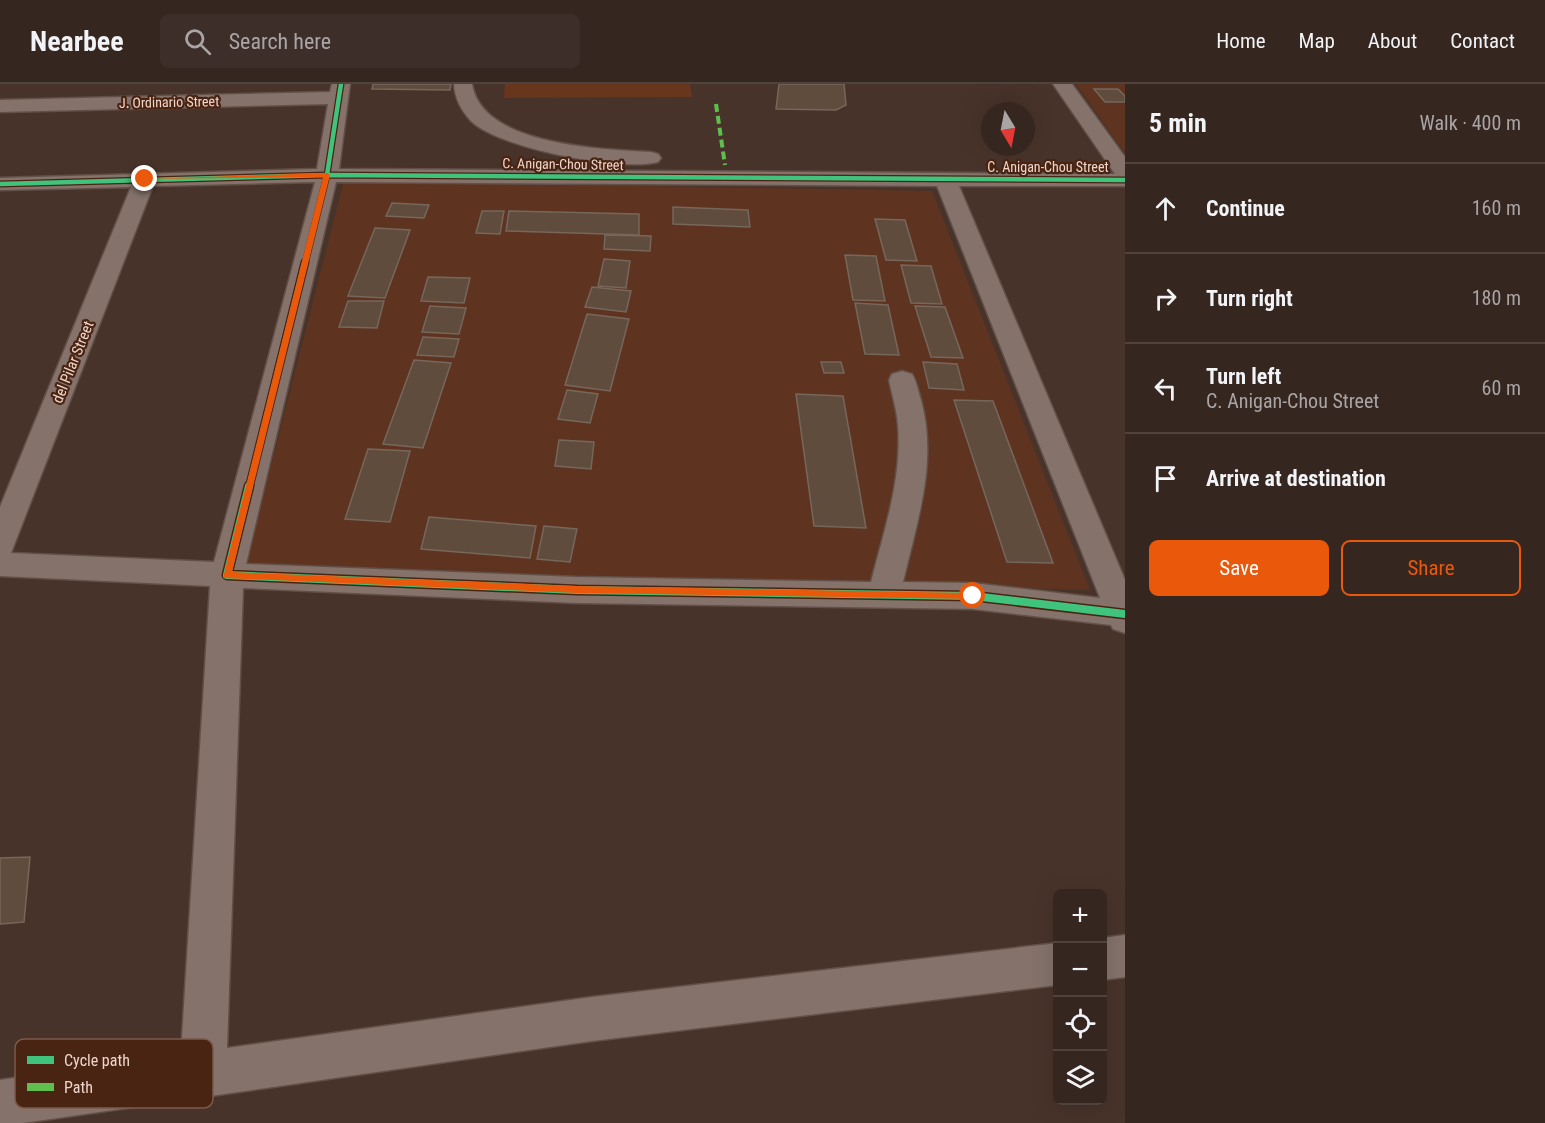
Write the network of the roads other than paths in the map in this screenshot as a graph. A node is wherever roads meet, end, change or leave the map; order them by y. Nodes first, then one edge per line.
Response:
1 (10, 84) edge
2 (463, 84) edge
3 (1062, 84) edge
4 (339, 91) edge
5 (0, 99) edge
6 (0, 106) edge
7 (1125, 172) edge
8 (327, 175) junction
9 (145, 179) junction
10 (741, 180) junction
11 (1125, 180) edge
12 (946, 181) junction
13 (0, 184) edge
14 (902, 380) dead end
15 (0, 545) edge
16 (0, 564) edge
17 (227, 575) junction
18 (884, 594) junction
19 (1124, 616) edge
20 (1125, 956) edge
21 (1107, 958) edge
22 (1053, 965) edge
23 (204, 1039) edge
24 (213, 1072) edge
25 (15, 1101) edge
26 (0, 1103) edge

1 - 5 street
2 - 10 street
3 - 7 street
4 - 6 street, J. Ordinario Street
4 - 8 street
8 - 9 street, C. Anigan-Chou Street
8 - 10 street, C. Anigan-Chou Street
8 - 17 street
9 - 13 street, C. Anigan-Chou Street
9 - 15 street, del Pilar Street
10 - 12 street, C. Anigan-Chou Street
11 - 12 street, C. Anigan-Chou Street
12 - 19 street
14 - 18 street
16 - 17 street
17 - 18 street
17 - 23 street
18 - 19 street
20 - 21 street
22 - 24 street
25 - 26 street

